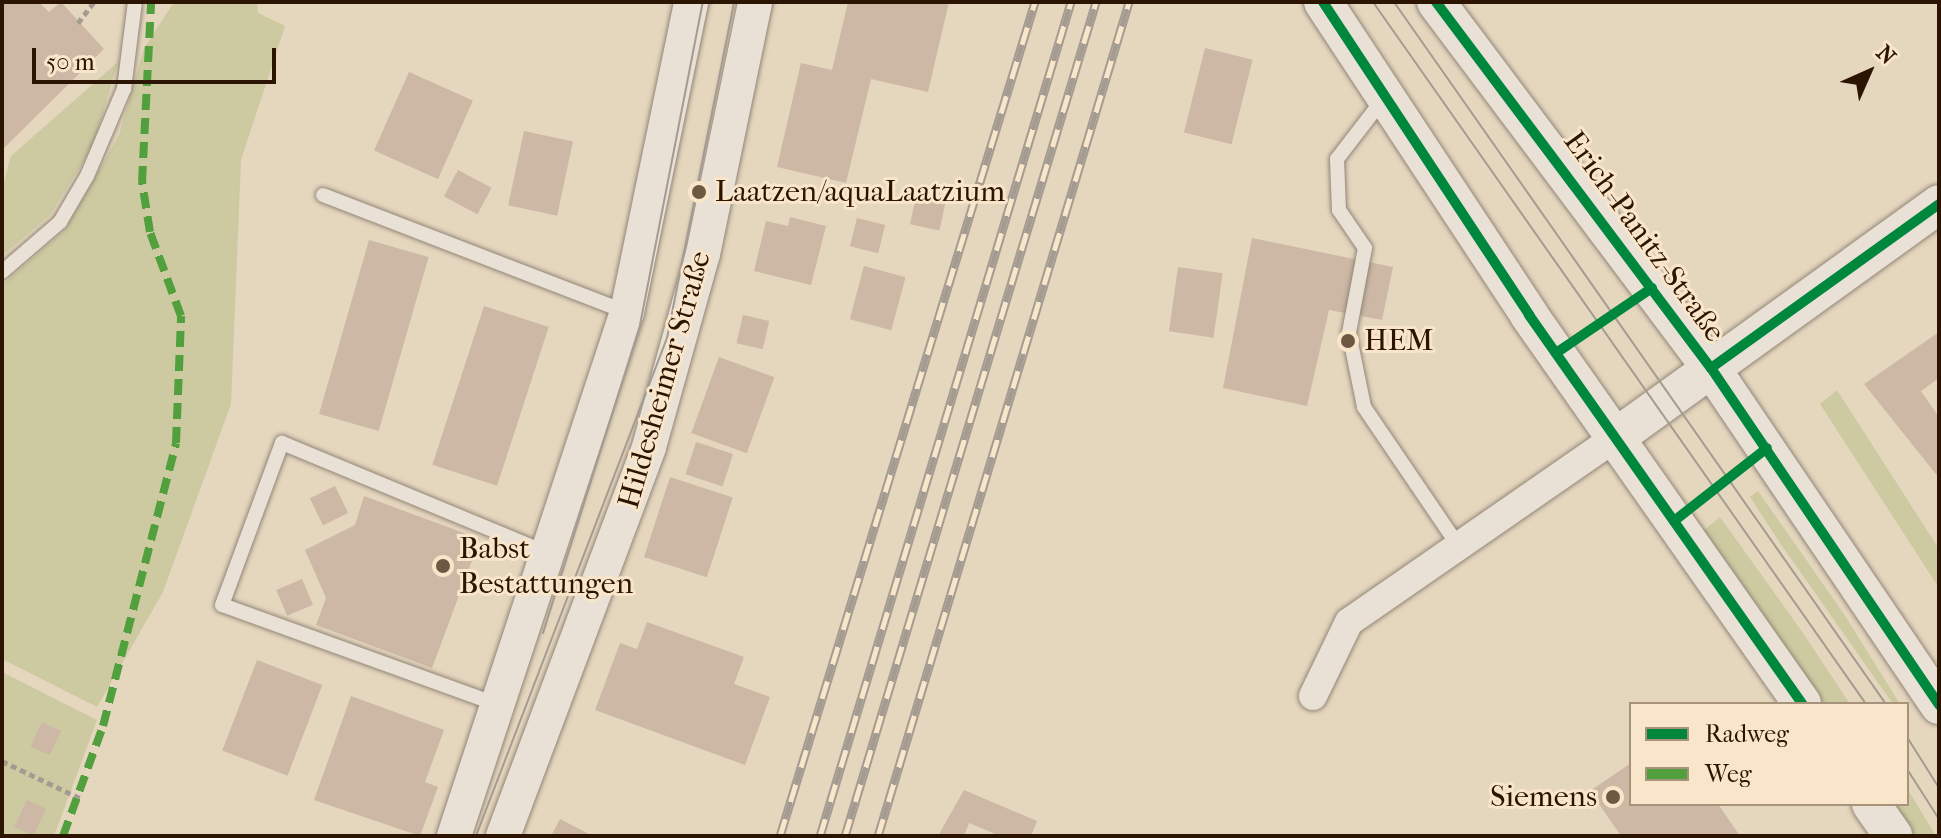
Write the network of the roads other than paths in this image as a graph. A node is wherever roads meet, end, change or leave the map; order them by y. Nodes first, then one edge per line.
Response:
1 (135, 2) edge
2 (691, 2) edge
3 (755, 2) edge
4 (1323, 2) edge
5 (1436, 2) edge
6 (1385, 98) junction
7 (323, 195) dead end
8 (1939, 204) edge
9 (2, 272) edge
10 (627, 312) junction
11 (1711, 368) junction
12 (1615, 438) junction
13 (1460, 549) junction
14 (552, 554) junction
15 (1313, 696) dead end
16 (1801, 702) edge
17 (500, 705) junction
18 (1939, 705) edge
19 (1872, 806) edge
20 (454, 836) edge
21 (503, 836) edge
22 (1893, 836) edge

1 - 9 lane
2 - 10 street, Hildesheimer Straße
3 - 21 street, Hildesheimer Straße
4 - 6 main road
5 - 11 main road, Erich-Panitz-Straße
6 - 12 main road
6 - 13 lane
7 - 10 lane
8 - 11 main road
10 - 14 street, Hildesheimer Straße
11 - 12 main road
11 - 18 main road, Erich-Panitz-Straße
12 - 13 street
12 - 16 main road
13 - 15 street
14 - 17 street, Hildesheimer Straße
14 - 17 lane
17 - 20 street, Hildesheimer Straße
19 - 22 main road

